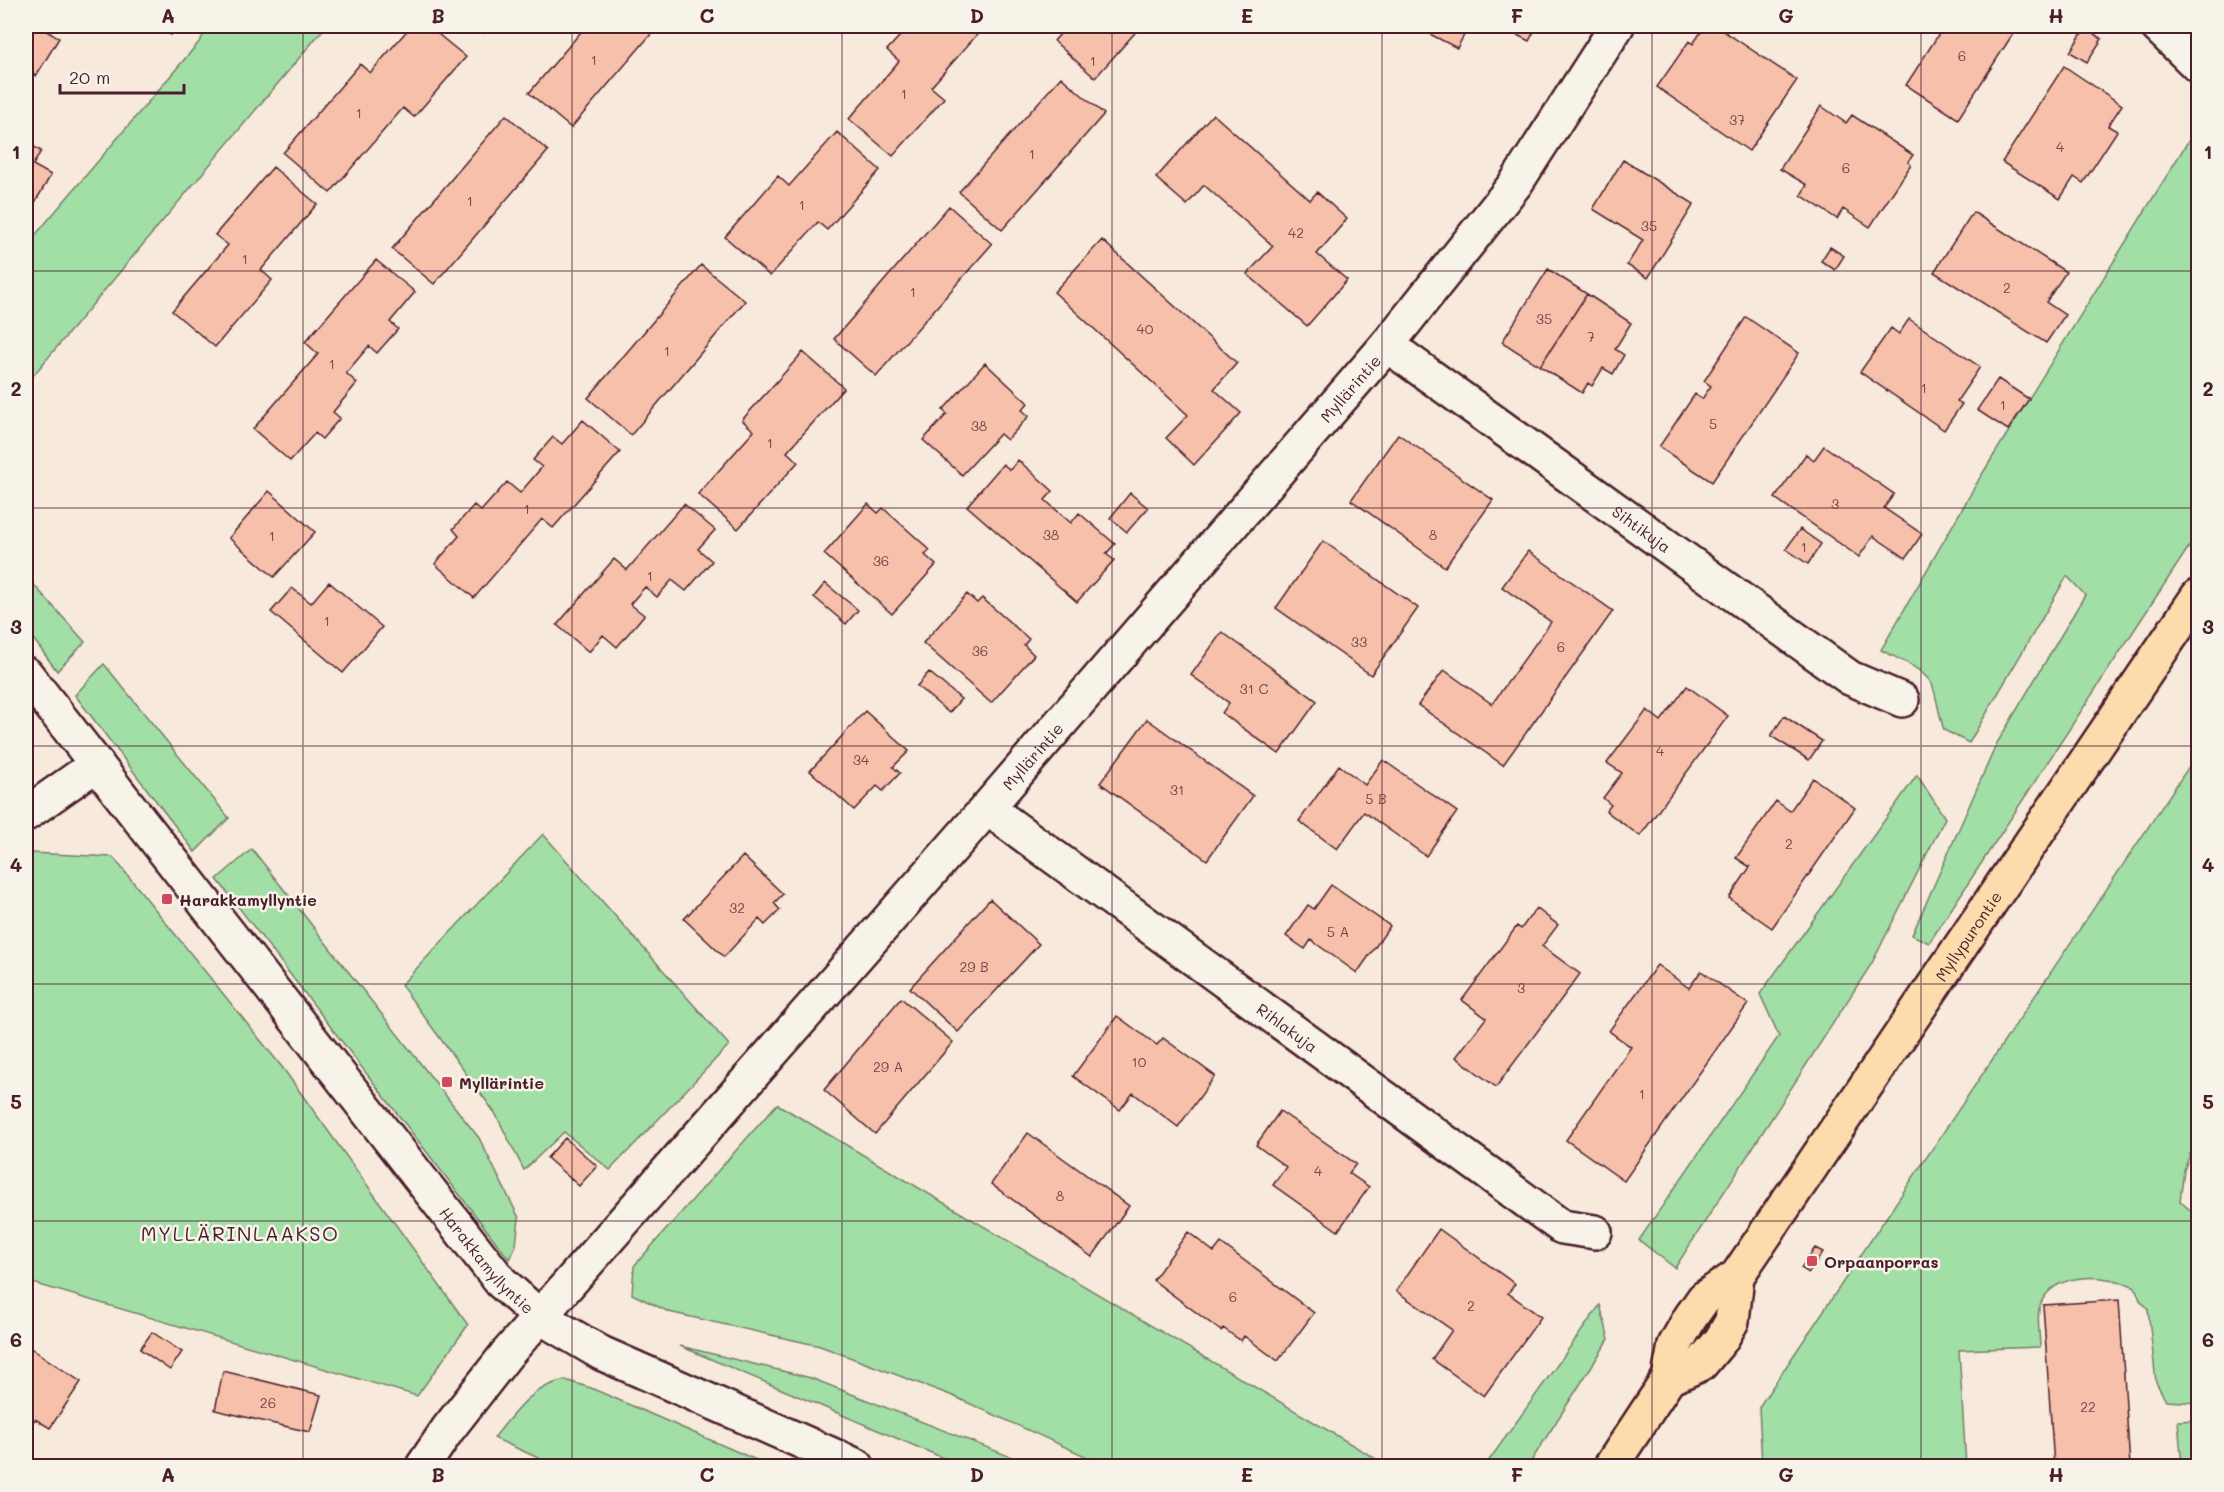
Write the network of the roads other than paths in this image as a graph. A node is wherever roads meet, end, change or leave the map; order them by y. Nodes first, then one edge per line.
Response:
1 (1617, 26) edge
2 (2157, 26) edge
3 (2199, 66) edge
4 (1387, 345) junction
5 (2199, 596) edge
6 (26, 674) edge
7 (1902, 700) dead end
8 (97, 764) junction
9 (987, 808) junction
10 (26, 814) edge
11 (1595, 1232) dead end
12 (540, 1317) junction
13 (423, 1467) edge
14 (857, 1467) edge
15 (1611, 1467) edge

1 - 4 street, Myllärintie
2 - 3 street
4 - 7 street, Sihtikuja
4 - 9 street, Myllärintie
5 - 15 main road, Myllypurontie
6 - 8 street, Harakkamyllyntie
8 - 10 street
8 - 12 street, Harakkamyllyntie
9 - 11 street, Rihlakuja
9 - 12 street, Myllärintie
12 - 13 street, Myllärintie
12 - 14 street, Harakkamyllyntie

